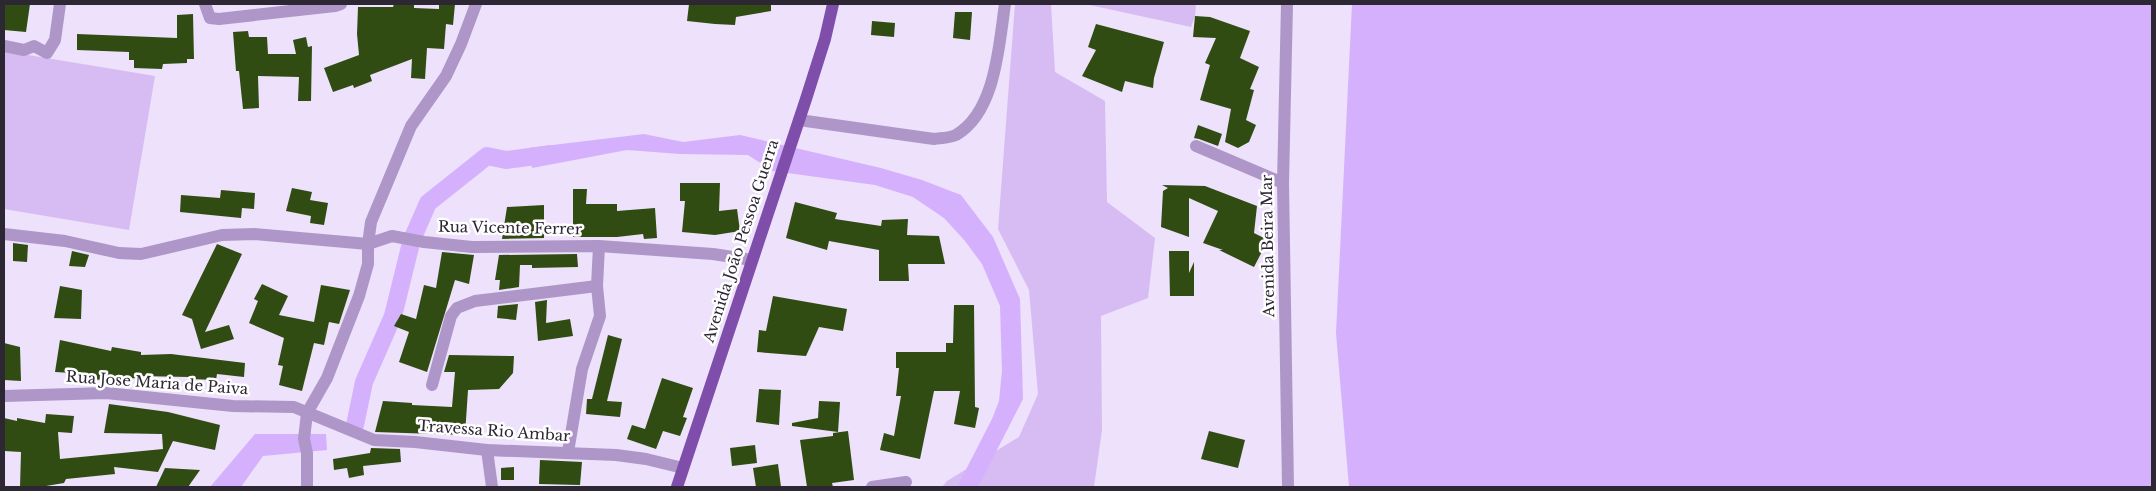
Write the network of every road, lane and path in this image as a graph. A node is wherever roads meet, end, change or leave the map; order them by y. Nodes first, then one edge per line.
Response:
1 (60, 4) edge
2 (205, 4) edge
3 (341, 4) edge
4 (476, 4) edge
5 (833, 4) edge
6 (1005, 4) edge
7 (1287, 4) edge
8 (4, 46) edge
9 (799, 120) junction
10 (1196, 146) dead end
11 (1283, 183) junction
12 (4, 234) edge
13 (368, 244) junction
14 (599, 246) junction
15 (752, 260) junction
16 (598, 286) junction
17 (432, 385) dead end
18 (4, 396) edge
19 (307, 413) junction
20 (487, 450) junction
21 (568, 452) junction
22 (683, 468) junction
23 (906, 482) dead end
24 (308, 487) edge
25 (492, 487) edge
26 (677, 487) edge
27 (872, 487) edge
28 (1288, 487) edge

1 - 8 street
2 - 3 street
4 - 13 street
5 - 9 main road, Avenida João Pessoa Guerra
6 - 9 street
7 - 11 street, Avenida Beira Mar
9 - 15 main road, Avenida João Pessoa Guerra
10 - 11 street
11 - 28 street, Avenida Beira Mar
12 - 13 street, Rua Vicente Ferrer
13 - 14 street, Rua Vicente Ferrer
13 - 19 street
14 - 15 street, Rua Vicente Ferrer
14 - 16 street
15 - 22 main road, Avenida João Pessoa Guerra
16 - 17 street
16 - 21 street
18 - 19 street, Rua Jose Maria de Paiva
19 - 20 street, Travessa Rio Ambar
19 - 24 street
20 - 21 street, Travessa Rio Ambar
20 - 25 street
21 - 22 street, Travessa Rio Ambar
22 - 26 main road, Avenida João Pessoa Guerra
23 - 27 street

